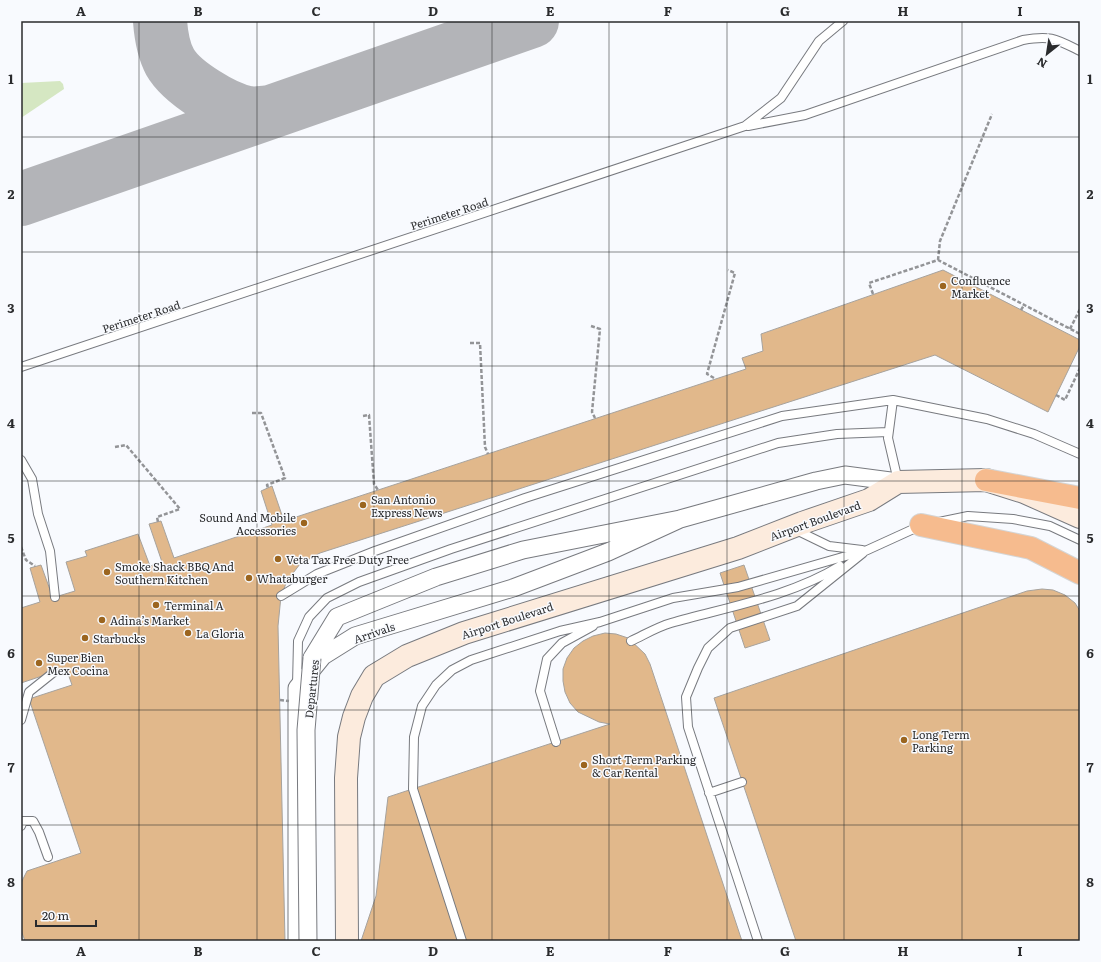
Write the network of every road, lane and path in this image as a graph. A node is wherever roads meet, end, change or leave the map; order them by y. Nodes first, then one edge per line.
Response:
1 (843, 21) edge
2 (1080, 51) edge
3 (992, 114) dead end
4 (745, 126) junction
5 (938, 260) junction
6 (728, 270) dead end
7 (874, 294) dead end
8 (1024, 305) junction
9 (1021, 310) dead end
10 (1080, 310) edge
11 (591, 326) dead end
12 (1070, 328) junction
13 (1080, 334) edge
14 (470, 343) dead end
15 (21, 367) edge
16 (1080, 368) edge
17 (714, 378) dead end
18 (1056, 395) dead end
19 (893, 400) junction
20 (252, 413) dead end
21 (363, 416) dead end
22 (595, 418) dead end
23 (888, 432) junction
24 (116, 447) dead end
25 (488, 454) dead end
26 (1080, 454) edge
27 (21, 460) edge
28 (986, 480) junction
29 (898, 482) junction
30 (268, 488) dead end
31 (378, 490) dead end
32 (1080, 498) edge
33 (1080, 517) edge
34 (680, 519) junction
35 (158, 522) dead end
36 (921, 526) junction
37 (790, 528) junction
38 (1080, 540) edge
39 (21, 547) edge
40 (867, 550) junction
41 (35, 566) dead end
42 (1080, 573) edge
43 (281, 596) dead end
44 (55, 597) dead end
45 (600, 622) junction
46 (632, 641) dead end
47 (54, 672) dead end
48 (297, 688) junction
49 (21, 720) edge
50 (556, 742) dead end
51 (742, 782) dead end
52 (709, 793) junction
53 (21, 826) edge
54 (48, 857) dead end
55 (297, 941) edge
56 (308, 941) edge
57 (346, 941) edge
58 (462, 941) edge
59 (758, 941) edge

1 - 4 lane, Perimeter Road
2 - 4 lane
3 - 5 path
4 - 15 lane, Perimeter Road
5 - 7 path
5 - 8 path
6 - 17 path
8 - 9 path
8 - 12 path
10 - 12 path
11 - 22 path
12 - 13 path
14 - 25 path
16 - 18 path
19 - 23 lane
19 - 26 lane
19 - 43 lane
20 - 30 path
21 - 31 path
23 - 29 lane
23 - 48 lane
24 - 35 path
27 - 44 lane
28 - 29 main road
28 - 32 highway
28 - 33 main road
29 - 34 street
29 - 37 main road, Airport Boulevard
34 - 48 street, Arrivals
34 - 56 street, Departures, bridge
36 - 38 lane
36 - 40 lane
36 - 42 highway
37 - 40 lane
37 - 57 main road, Airport Boulevard
39 - 41 path
40 - 45 lane
40 - 46 lane
40 - 52 lane
45 - 50 lane
45 - 58 lane
47 - 49 lane
48 - 55 street
51 - 52 lane
52 - 59 lane
53 - 54 lane

